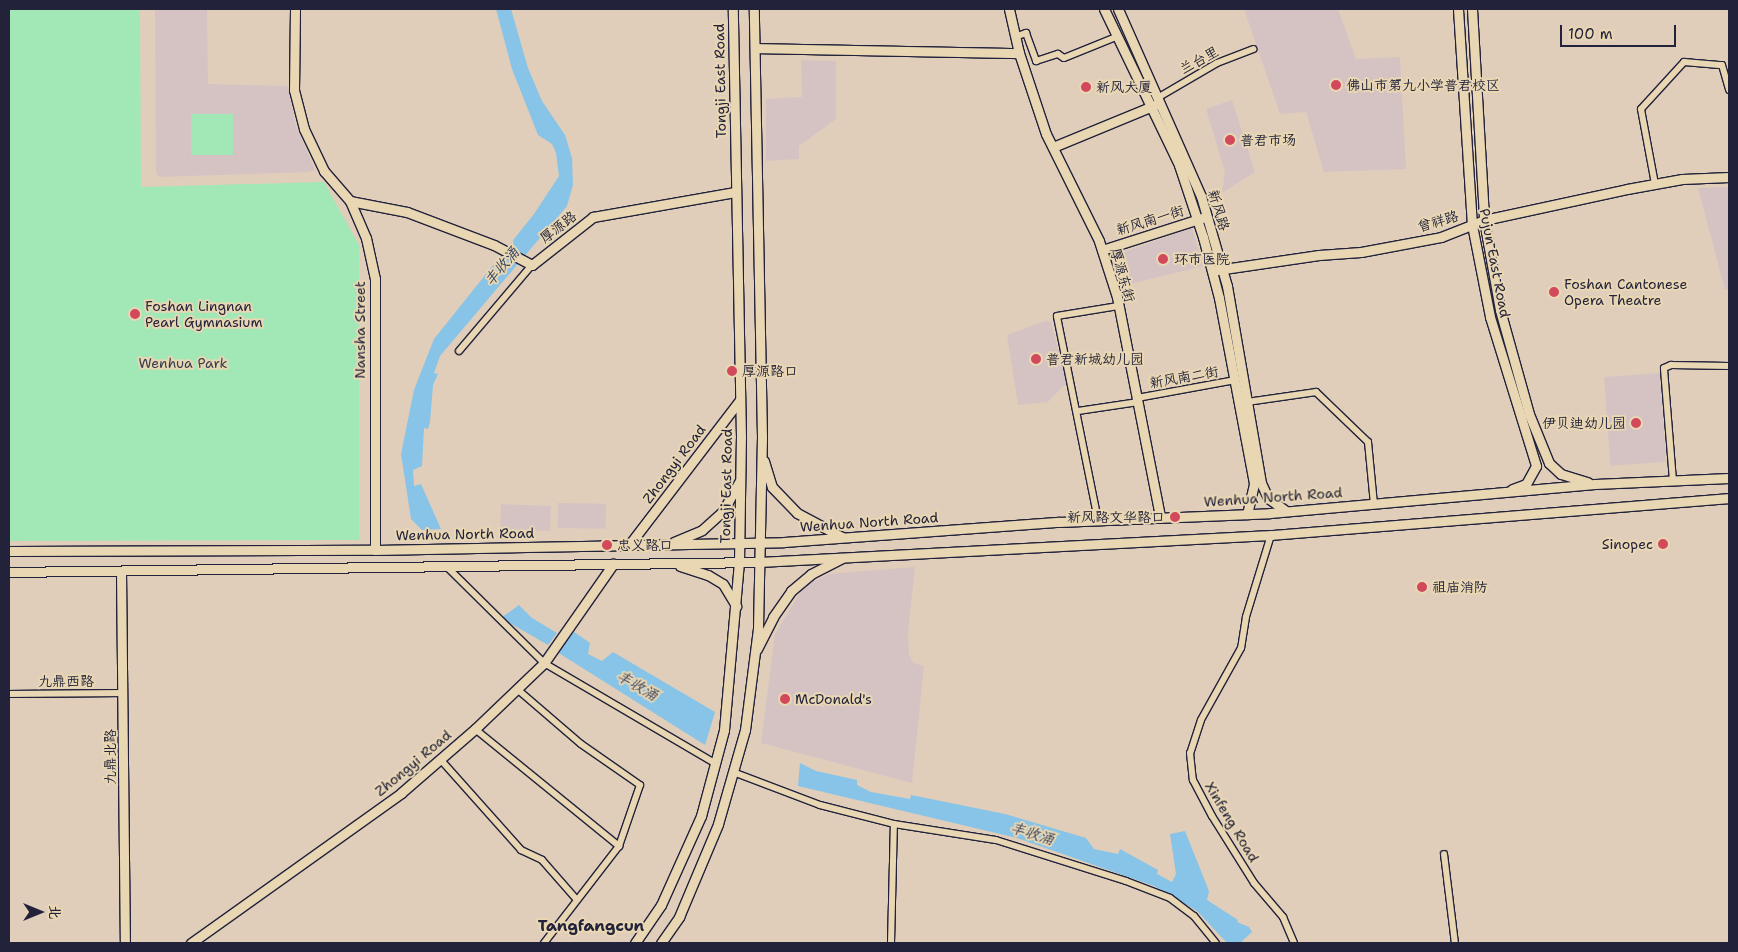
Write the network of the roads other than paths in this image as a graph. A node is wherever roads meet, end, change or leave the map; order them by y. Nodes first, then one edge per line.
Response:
1 (295, 9) edge
2 (733, 9) edge
3 (754, 9) edge
4 (1009, 9) edge
5 (1104, 9) edge
6 (1118, 9) edge
7 (1458, 9) edge
8 (1472, 9) edge
9 (1015, 37) junction
10 (1116, 37) junction
11 (756, 48) junction
12 (1253, 49) dead end
13 (1019, 53) junction
14 (1729, 90) edge
15 (1160, 99) junction
16 (1150, 107) junction
17 (1053, 146) junction
18 (1729, 177) edge
19 (1655, 184) junction
20 (735, 192) junction
21 (350, 201) junction
22 (1207, 216) junction
23 (1197, 220) junction
24 (1484, 220) junction
25 (1472, 225) junction
26 (1102, 250) junction
27 (532, 265) junction
28 (1212, 270) junction
29 (1222, 270) junction
30 (1118, 306) junction
31 (460, 351) dead end
32 (1729, 366) edge
33 (1235, 380) junction
34 (740, 400) junction
35 (1137, 400) junction
36 (1247, 402) junction
37 (1078, 411) junction
38 (761, 452) junction
39 (1549, 463) junction
40 (1536, 466) junction
41 (1727, 478) edge
42 (740, 480) junction
43 (1673, 481) junction
44 (1595, 484) junction
45 (1500, 494) junction
46 (1726, 500) edge
47 (1374, 504) junction
48 (1286, 511) junction
49 (1247, 514) junction
50 (1160, 517) junction
51 (1098, 520) junction
52 (1271, 535) junction
53 (842, 537) junction
54 (759, 542) junction
55 (739, 543) junction
56 (670, 544) junction
57 (629, 545) junction
58 (375, 550) junction
59 (9, 551) edge
60 (844, 557) junction
61 (739, 562) junction
62 (759, 562) junction
63 (670, 563) junction
64 (613, 564) junction
65 (446, 566) junction
66 (121, 571) junction
67 (9, 572) edge
68 (736, 606) junction
69 (754, 656) junction
70 (546, 661) junction
71 (517, 689) junction
72 (123, 693) junction
73 (9, 694) edge
74 (475, 729) junction
75 (440, 759) junction
76 (716, 764) junction
77 (733, 771) junction
78 (894, 824) junction
79 (619, 846) junction
80 (1444, 854) dead end
81 (577, 900) junction
82 (202, 940) edge
83 (125, 943) edge
84 (191, 943) edge
85 (544, 943) edge
86 (635, 943) edge
87 (661, 943) edge
88 (891, 943) edge
89 (1216, 943) edge
90 (1294, 943) edge
91 (1455, 943) edge

1 - 21 main road, Nansha Street
2 - 20 main road, Tongji East Road
3 - 11 main road
4 - 9 main road, 厚源东街
5 - 10 main road, 新风路
6 - 15 main road, 新风路
7 - 25 main road, Pujun East Road
8 - 24 main road, Pujun East Road
9 - 10 street
9 - 13 main road, 厚源东街
10 - 16 main road, 新风路
11 - 13 main road
11 - 38 main road
12 - 15 street, 兰台里
13 - 17 main road, 厚源东街
14 - 19 street
15 - 16 main road
15 - 22 main road, 新风路
16 - 17 main road
16 - 23 main road, 新风路
17 - 26 main road, 厚源东街
18 - 19 main road, 曾祥路
19 - 24 main road, 曾祥路
20 - 27 main road, 厚源路
20 - 34 main road, Tongji East Road
21 - 27 main road
21 - 58 main road, Nansha Street
22 - 23 main road, 新风南一街
22 - 29 main road, 新风路
23 - 26 main road, 新风南一街
23 - 28 main road, 新风路
24 - 25 main road, 曾祥路
24 - 39 main road, Pujun East Road
25 - 29 main road, 曾祥路
25 - 40 main road, Pujun East Road
26 - 30 main road, 厚源东街
27 - 31 street
28 - 29 main road, 曾祥路
28 - 33 main road, 新风路
29 - 36 main road, 新风路
30 - 35 main road, 厚源东街
30 - 37 street
32 - 43 street
33 - 35 street, 新风南二街
33 - 49 main road, 新风路
34 - 42 main road, Tongji East Road
34 - 57 main road, Zhongyi Road
35 - 37 street, 新风南二街
35 - 50 main road, 厚源东街
36 - 47 street
36 - 48 main road, 新风路
37 - 51 street
38 - 53 main road
38 - 54 main road
39 - 40 main road
39 - 44 main road
40 - 45 main road
41 - 43 main road, Wenhua North Road
42 - 55 main road, Tongji East Road
42 - 56 main road
43 - 44 main road, Wenhua North Road
44 - 45 main road, Wenhua North Road
45 - 47 main road, Wenhua North Road
46 - 52 main road
47 - 48 main road, Wenhua North Road
48 - 49 main road, Wenhua North Road
49 - 50 main road, Wenhua North Road
50 - 51 main road, Wenhua North Road
51 - 53 main road, Wenhua North Road
52 - 60 main road
52 - 90 street, Xinfeng Road
53 - 54 main road, Wenhua North Road
54 - 55 main road, Wenhua North Road
54 - 62 main road
55 - 56 main road, Wenhua North Road
55 - 61 main road, Tongji East Road
56 - 57 main road, Wenhua North Road
57 - 58 main road, Wenhua North Road
58 - 59 main road, Wenhua North Road
60 - 62 main road
60 - 69 main road
61 - 62 main road
61 - 63 main road
61 - 68 main road, Tongji East Road
62 - 69 main road
63 - 64 main road
63 - 68 main road
64 - 65 main road
64 - 70 main road, Zhongyi Road
65 - 66 main road
65 - 70 street
66 - 67 main road
66 - 72 main road, 九鼎北路
68 - 76 main road, Tongji East Road
69 - 77 main road
70 - 71 main road, Zhongyi Road
70 - 76 street
71 - 74 main road, Zhongyi Road
71 - 79 street
72 - 73 street, 九鼎西路
72 - 83 main road, 九鼎北路
74 - 75 main road, Zhongyi Road
74 - 79 street
75 - 81 street
75 - 82 main road, Zhongyi Road
76 - 86 main road, Tongji East Road
77 - 78 street
77 - 87 main road
78 - 88 street
78 - 89 street
79 - 81 street
80 - 91 street
81 - 85 street
82 - 84 main road, Zhongyi Road

